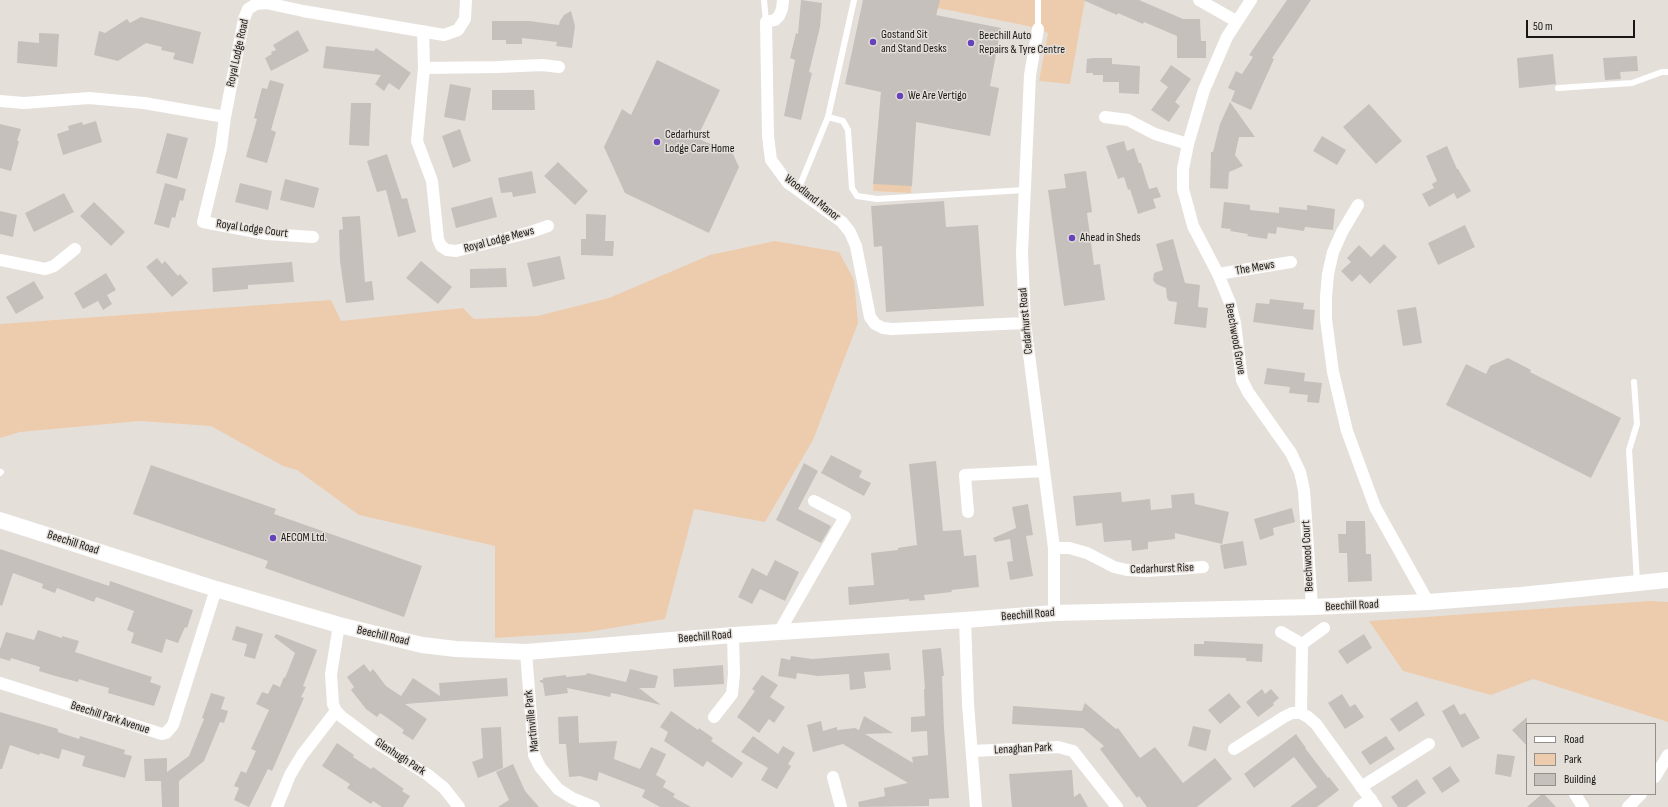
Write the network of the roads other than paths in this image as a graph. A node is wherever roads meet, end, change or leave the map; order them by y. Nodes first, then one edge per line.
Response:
1 (466, 0) edge
2 (764, 0) edge
3 (783, 0) edge
4 (854, 0) edge
5 (1038, 0) edge
6 (1199, 0) edge
7 (1251, 0) edge
8 (304, 6) edge
9 (1236, 21) junction
10 (766, 22) junction
11 (1038, 29) joint
12 (423, 31) junction
13 (559, 67) dead end
14 (424, 68) junction
15 (1668, 72) edge
16 (1558, 88) dead end
17 (0, 101) edge
18 (225, 117) junction
19 (828, 117) junction
20 (1105, 117) dead end
21 (1188, 144) junction
22 (798, 190) junction
23 (1025, 190) junction
24 (1358, 205) dead end
25 (548, 226) dead end
26 (313, 237) dead end
27 (75, 249) dead end
28 (0, 260) edge
29 (1292, 262) dead end
30 (1218, 274) junction
31 (1025, 323) junction
32 (1634, 382) dead end
33 (1044, 471) junction
34 (814, 501) dead end
35 (1305, 504) joint
36 (968, 512) dead end
37 (0, 520) edge
38 (1054, 548) junction
39 (1203, 568) dead end
40 (1668, 580) edge
41 (1637, 582) junction
42 (216, 589) junction
43 (1428, 602) junction
44 (1312, 608) junction
45 (1054, 613) junction
46 (965, 620) junction
47 (339, 625) junction
48 (1324, 628) dead end
49 (779, 632) junction
50 (1281, 632) dead end
51 (734, 635) junction
52 (1302, 644) junction
53 (526, 652) junction
54 (0, 683) edge
55 (336, 711) junction
56 (1301, 713) junction
57 (714, 717) dead end
58 (1429, 744) dead end
59 (1234, 749) dead end
60 (972, 751) junction
61 (1668, 754) edge
62 (1656, 775) edge
63 (833, 777) dead end
64 (1361, 786) junction
65 (1576, 795) edge
66 (1640, 795) edge
67 (1373, 803) edge
68 (277, 807) edge
69 (459, 807) edge
70 (594, 807) edge
71 (841, 807) edge
72 (976, 807) edge
73 (1118, 807) edge
74 (1359, 807) edge
75 (1582, 807) edge
76 (1628, 807) edge

1 - 12 street, Royal Lodge Road
2 - 10 lane
3 - 10 street
4 - 19 lane
5 - 11 lane
6 - 9 street
7 - 9 street, Beechwood Grove
8 - 12 street, Royal Lodge Road
8 - 18 street, Royal Lodge Road
9 - 21 street, Beechwood Grove
10 - 22 street, Woodland Manor
11 - 23 street, Cedarhurst Road
12 - 14 street, Royal Lodge Mews
13 - 14 street
14 - 25 street, Royal Lodge Mews
15 - 16 lane
17 - 18 street
18 - 26 street, Royal Lodge Court
19 - 22 lane
19 - 23 lane
20 - 21 street
21 - 30 street, Beechwood Grove
22 - 31 street, Woodland Manor
23 - 31 street, Cedarhurst Road
24 - 43 street
27 - 28 street
29 - 30 street, The Mews
30 - 35 street, Beechwood Grove
31 - 33 street, Cedarhurst Road
32 - 41 lane
33 - 36 street
33 - 38 street, Cedarhurst Road
34 - 49 street
35 - 44 street, Beechwood Court
37 - 42 street, Beechill Road
38 - 39 street, Cedarhurst Rise
38 - 45 street, Cedarhurst Road
40 - 41 street, Beechill Road
41 - 43 street, Beechill Road
42 - 47 street, Beechill Road
42 - 54 street, Beechill Park Avenue
43 - 44 street, Beechill Road
44 - 45 street, Beechill Road
45 - 46 street, Beechill Road
46 - 49 street, Beechill Road
46 - 60 street
47 - 53 street, Beechill Road
47 - 55 street
48 - 52 street
49 - 51 street, Beechill Road
50 - 52 street
51 - 53 street, Beechill Road
51 - 57 street
52 - 56 street
53 - 70 street, Martinville Park
55 - 68 street
55 - 69 street, Glenhugh Park
56 - 59 street
56 - 64 street
58 - 64 street
60 - 72 street
60 - 73 street, Lenaghan Park
61 - 62 street
63 - 71 street
64 - 67 street
65 - 75 street
66 - 76 street
67 - 74 street

